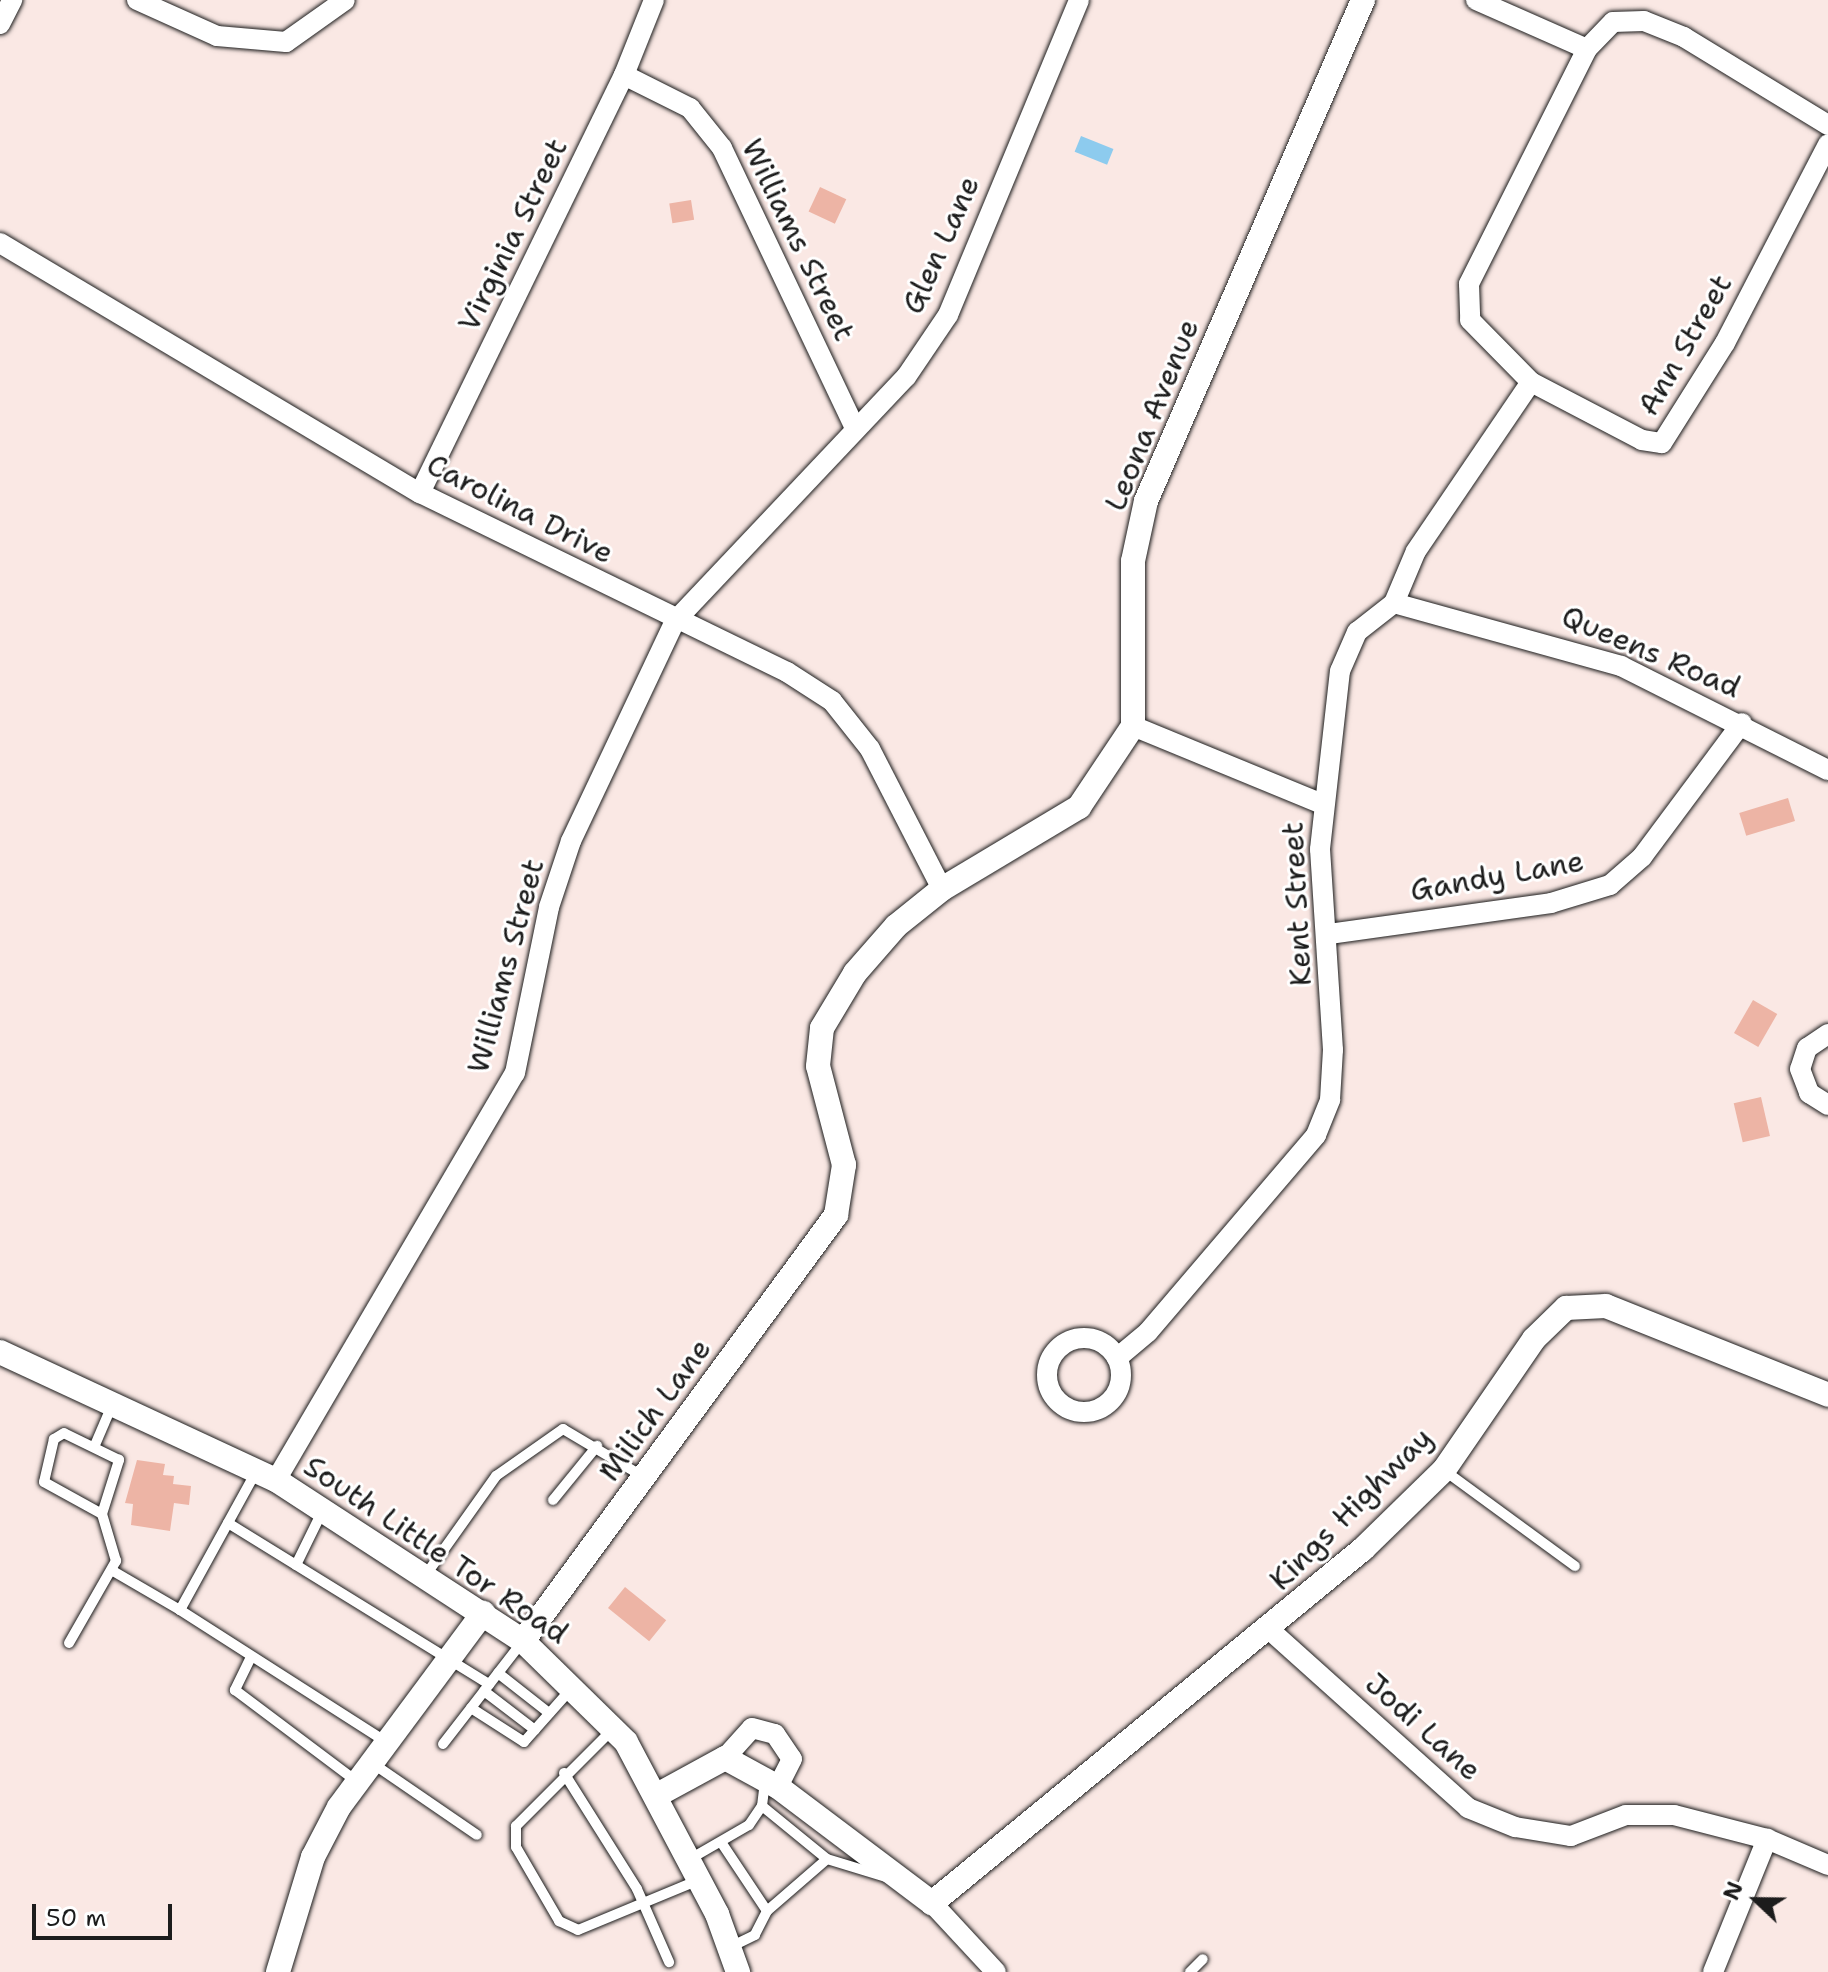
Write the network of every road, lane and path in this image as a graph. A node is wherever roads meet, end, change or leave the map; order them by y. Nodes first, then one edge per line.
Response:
1 (12, 0) edge
2 (137, 0) edge
3 (345, 0) edge
4 (654, 0) edge
5 (1079, 0) edge
6 (1363, 0) edge
7 (1476, 0) edge
8 (0, 24) edge
9 (1587, 49) junction
10 (624, 75) junction
11 (1828, 125) edge
12 (1828, 144) edge
13 (0, 243) edge
14 (1531, 382) junction
15 (854, 426) junction
16 (420, 493) junction
17 (1394, 603) junction
18 (675, 621) junction
19 (1742, 723) junction
20 (1133, 726) junction
21 (1828, 770) edge
22 (1322, 804) junction
23 (942, 889) junction
24 (1329, 934) junction
25 (1828, 1034) edge
26 (1828, 1105) edge
27 (0, 1352) edge
28 (1117, 1358) dead end
29 (1828, 1395) edge
30 (114, 1401) junction
31 (95, 1445) junction
32 (597, 1446) junction
33 (1444, 1470) junction
34 (267, 1475) junction
35 (646, 1478) junction
36 (553, 1500) dead end
37 (323, 1510) junction
38 (102, 1514) junction
39 (228, 1523) junction
40 (296, 1565) junction
41 (1575, 1566) dead end
42 (113, 1571) junction
43 (425, 1576) junction
44 (180, 1610) junction
45 (483, 1613) junction
46 (1271, 1631) junction
47 (523, 1641) junction
48 (69, 1643) dead end
49 (251, 1657) junction
50 (449, 1658) junction
51 (498, 1673) junction
52 (574, 1686) junction
53 (486, 1687) junction
54 (471, 1708) junction
55 (549, 1713) junction
56 (613, 1728) junction
57 (535, 1730) junction
58 (387, 1743) junction
59 (443, 1744) dead end
60 (725, 1758) junction
61 (364, 1773) junction
62 (564, 1773) junction
63 (768, 1792) junction
64 (659, 1794) junction
65 (477, 1835) dead end
66 (1767, 1839) junction
67 (723, 1845) junction
68 (827, 1859) junction
69 (1828, 1865) edge
70 (696, 1869) junction
71 (903, 1879) junction
72 (932, 1903) junction
73 (643, 1904) junction
74 (767, 1911) junction
75 (729, 1947) junction
76 (1203, 1959) dead end
77 (669, 1962) dead end
78 (278, 1972) edge
79 (738, 1972) edge
80 (996, 1972) edge
81 (1190, 1972) edge
82 (1713, 1972) edge

1 - 8 street
2 - 3 street
4 - 10 street, Virginia Street
5 - 15 street, Glen Lane
6 - 20 street, Leona Avenue
7 - 9 street
9 - 11 street
9 - 14 street, Ann Street
10 - 15 street, Williams Street
10 - 16 street, Virginia Street
12 - 14 street, Ann Street
13 - 16 street, Carolina Drive
14 - 17 street, Kent Street
15 - 18 street, Glen Lane
16 - 18 street, Carolina Drive
17 - 19 street, Queens Road
17 - 22 street, Kent Street
18 - 23 street, Carolina Drive
18 - 34 street, Williams Street
19 - 21 street, Queens Road
19 - 24 street, Gandy Lane
20 - 22 street
20 - 23 street
22 - 24 street, Kent Street
23 - 35 street, Milich Lane
24 - 28 street, Kent Street
25 - 26 street
27 - 30 street, South Little Tor Road
29 - 33 street, Kings Highway
30 - 31 lane
30 - 34 street, South Little Tor Road
31 - 38 lane
31 - 38 lane
32 - 35 lane
32 - 36 lane
32 - 43 lane
33 - 41 lane
33 - 46 street, Kings Highway
34 - 37 street, South Little Tor Road
34 - 39 lane
35 - 47 street, Milich Lane
37 - 40 lane
37 - 43 street, South Little Tor Road
38 - 42 lane
39 - 40 lane
39 - 44 lane
40 - 50 lane
42 - 44 lane
42 - 48 lane
43 - 45 street, South Little Tor Road
44 - 49 lane
45 - 47 street, South Little Tor Road
45 - 50 street
46 - 66 street, Jodi Lane
46 - 72 street, Kings Highway
47 - 51 lane
47 - 52 street, South Little Tor Road
49 - 58 lane
49 - 61 lane
50 - 53 lane
50 - 58 street
51 - 53 lane
51 - 55 lane
52 - 55 lane
52 - 56 street, South Little Tor Road
53 - 54 lane
53 - 57 lane
54 - 57 lane
54 - 59 lane
55 - 57 lane
56 - 62 lane
56 - 64 street, South Little Tor Road
58 - 61 street
60 - 63 street
60 - 63 street
60 - 64 street
61 - 65 lane
61 - 78 street
62 - 73 lane
62 - 73 lane
63 - 67 lane
63 - 68 lane
63 - 71 street
64 - 70 street, South Little Tor Road
66 - 69 street, Jodi Lane
66 - 82 street
67 - 70 lane
67 - 74 lane
68 - 71 lane
68 - 74 lane
70 - 73 lane
70 - 75 street, South Little Tor Road
71 - 72 street
72 - 80 street
73 - 77 lane
74 - 75 lane
75 - 79 street, South Little Tor Road
76 - 81 lane

